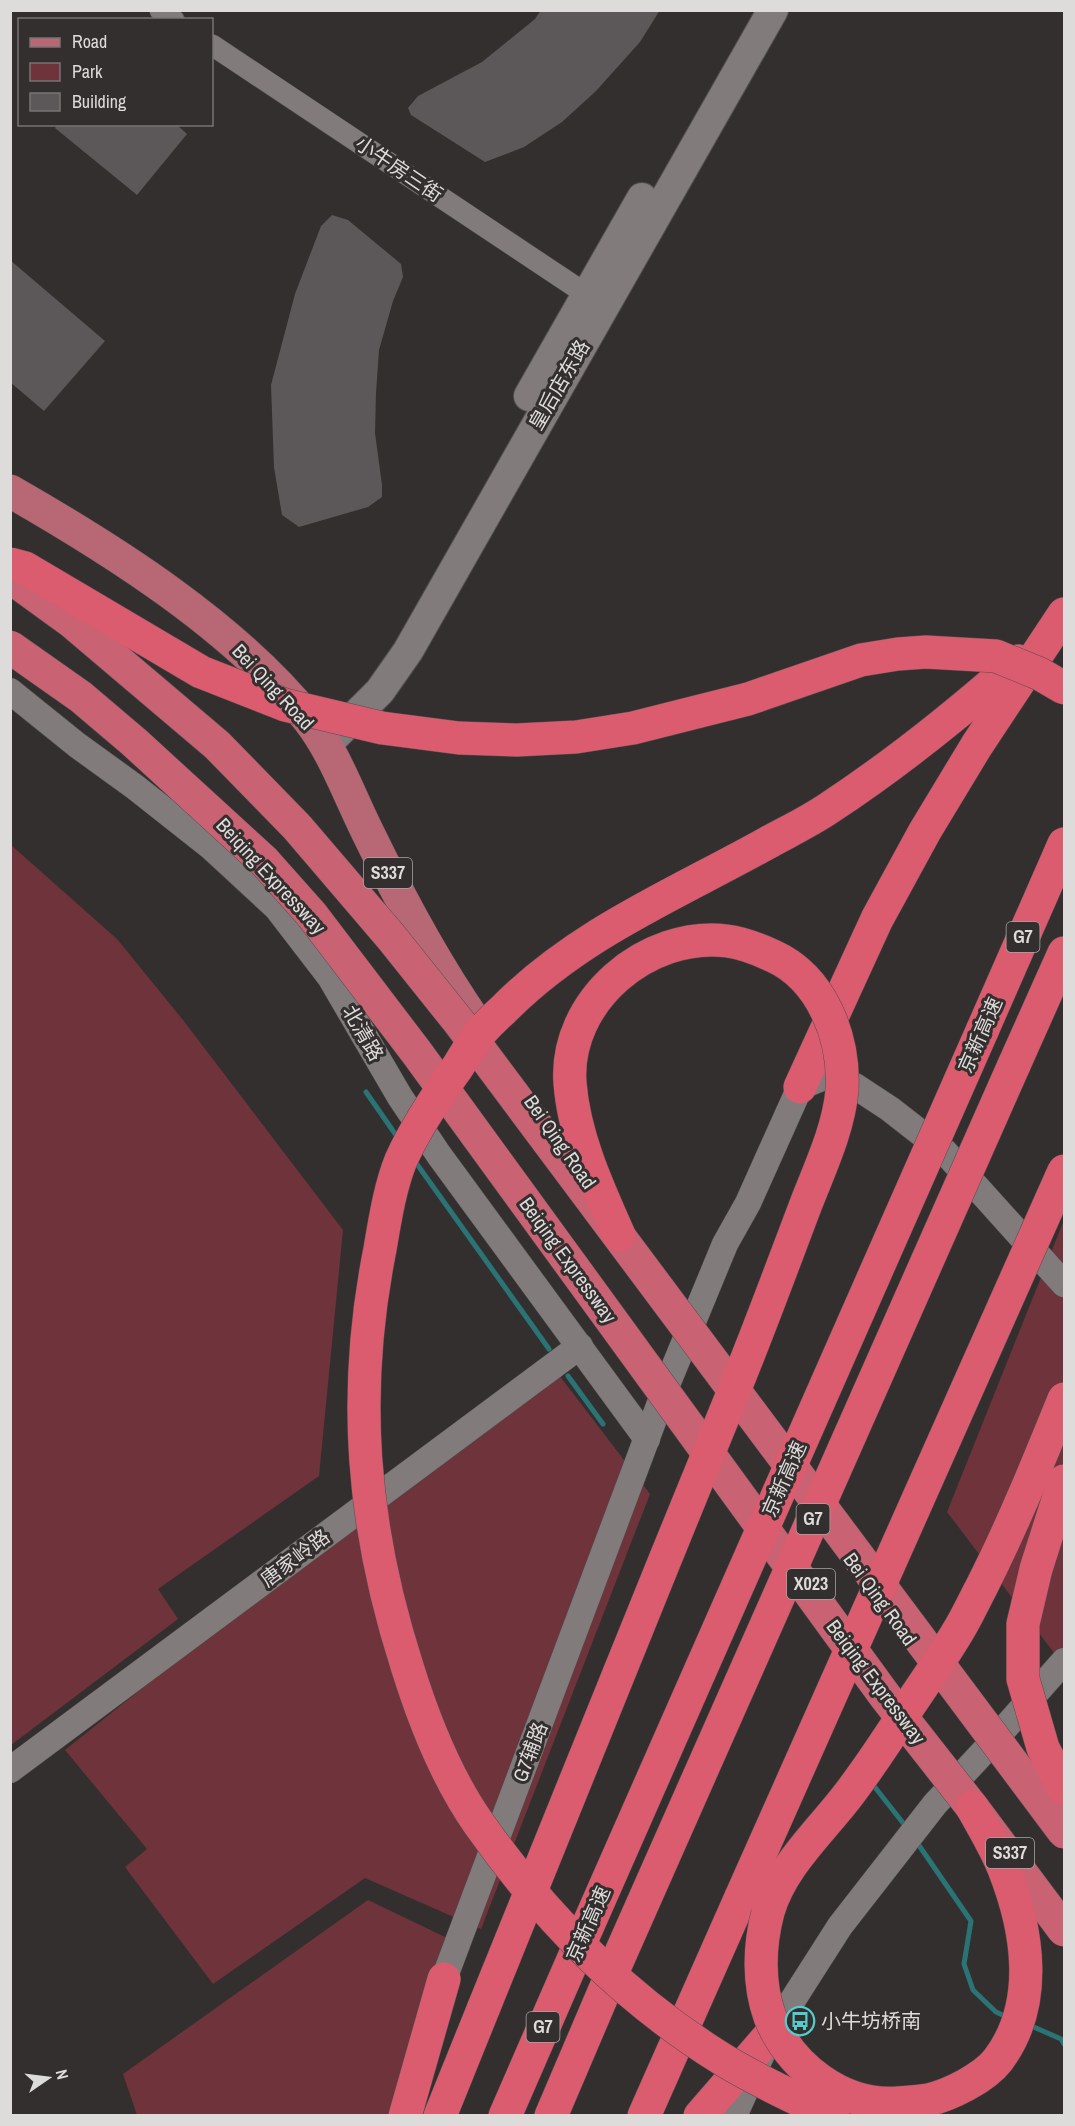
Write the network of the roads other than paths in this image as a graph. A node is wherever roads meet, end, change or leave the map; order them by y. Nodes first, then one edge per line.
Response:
1 (749, 10) edge
2 (773, 10) edge
3 (213, 46) edge
4 (586, 294) junction
5 (10, 491) edge
6 (10, 564) edge
7 (10, 577) edge
8 (1058, 623) edge
9 (10, 647) edge
10 (10, 655) edge
11 (1065, 688) edge
12 (10, 691) edge
13 (317, 733) junction
14 (1065, 844) edge
15 (1065, 953) edge
16 (800, 1087) junction
17 (1065, 1171) edge
18 (619, 1235) junction
19 (1065, 1284) edge
20 (688, 1334) junction
21 (580, 1346) junction
22 (666, 1387) junction
23 (1065, 1399) edge
24 (647, 1439) junction
25 (1065, 1481) edge
26 (876, 1593) junction
27 (1065, 1661) edge
28 (988, 1747) junction
29 (10, 1770) edge
30 (1065, 1789) edge
31 (964, 1794) junction
32 (1065, 1832) edge
33 (1065, 1850) edge
34 (1065, 1928) edge
35 (444, 1980) junction
36 (771, 2034) junction
37 (392, 2115) edge
38 (405, 2115) edge
39 (440, 2115) edge
40 (505, 2115) edge
41 (551, 2115) edge
42 (644, 2115) edge
43 (700, 2115) edge
44 (734, 2115) edge
45 (833, 2115) edge

1 - 4 main road, 皇后店东路
2 - 13 main road, 皇后店东路
3 - 4 street, 小牛房三街
4 - 13 main road, 皇后店东路
5 - 13 main road, Bei Qing Road / S337
6 - 11 highway, bridge
7 - 18 highway, bridge
8 - 16 highway
8 - 45 highway, bridge
9 - 31 highway, Beiqing Expressway, bridge
10 - 22 main road
12 - 21 street, 北清路
13 - 20 main road, Bei Qing Road / S337
14 - 40 highway, 京新高速 / G7, bridge
15 - 41 highway, G7, bridge
16 - 19 street
16 - 20 street, G7辅路
17 - 26 highway, bridge
18 - 32 highway, bridge
18 - 39 highway, bridge
20 - 22 street, G7辅路
20 - 26 main road, Bei Qing Road / S337
21 - 24 street, 北清路
21 - 29 street, 唐家岭路
22 - 24 street, G7辅路
22 - 31 main road, X023
23 - 31 highway, bridge
24 - 35 street, G7辅路
25 - 30 highway, bridge
26 - 28 main road, Bei Qing Road / S337
26 - 42 highway, bridge
27 - 28 street
28 - 31 street
28 - 33 main road, Bei Qing Road / S337
31 - 34 highway, Beiqing Expressway, bridge
31 - 36 street
35 - 37 street, G7辅路
35 - 38 highway
36 - 43 highway
36 - 44 street

